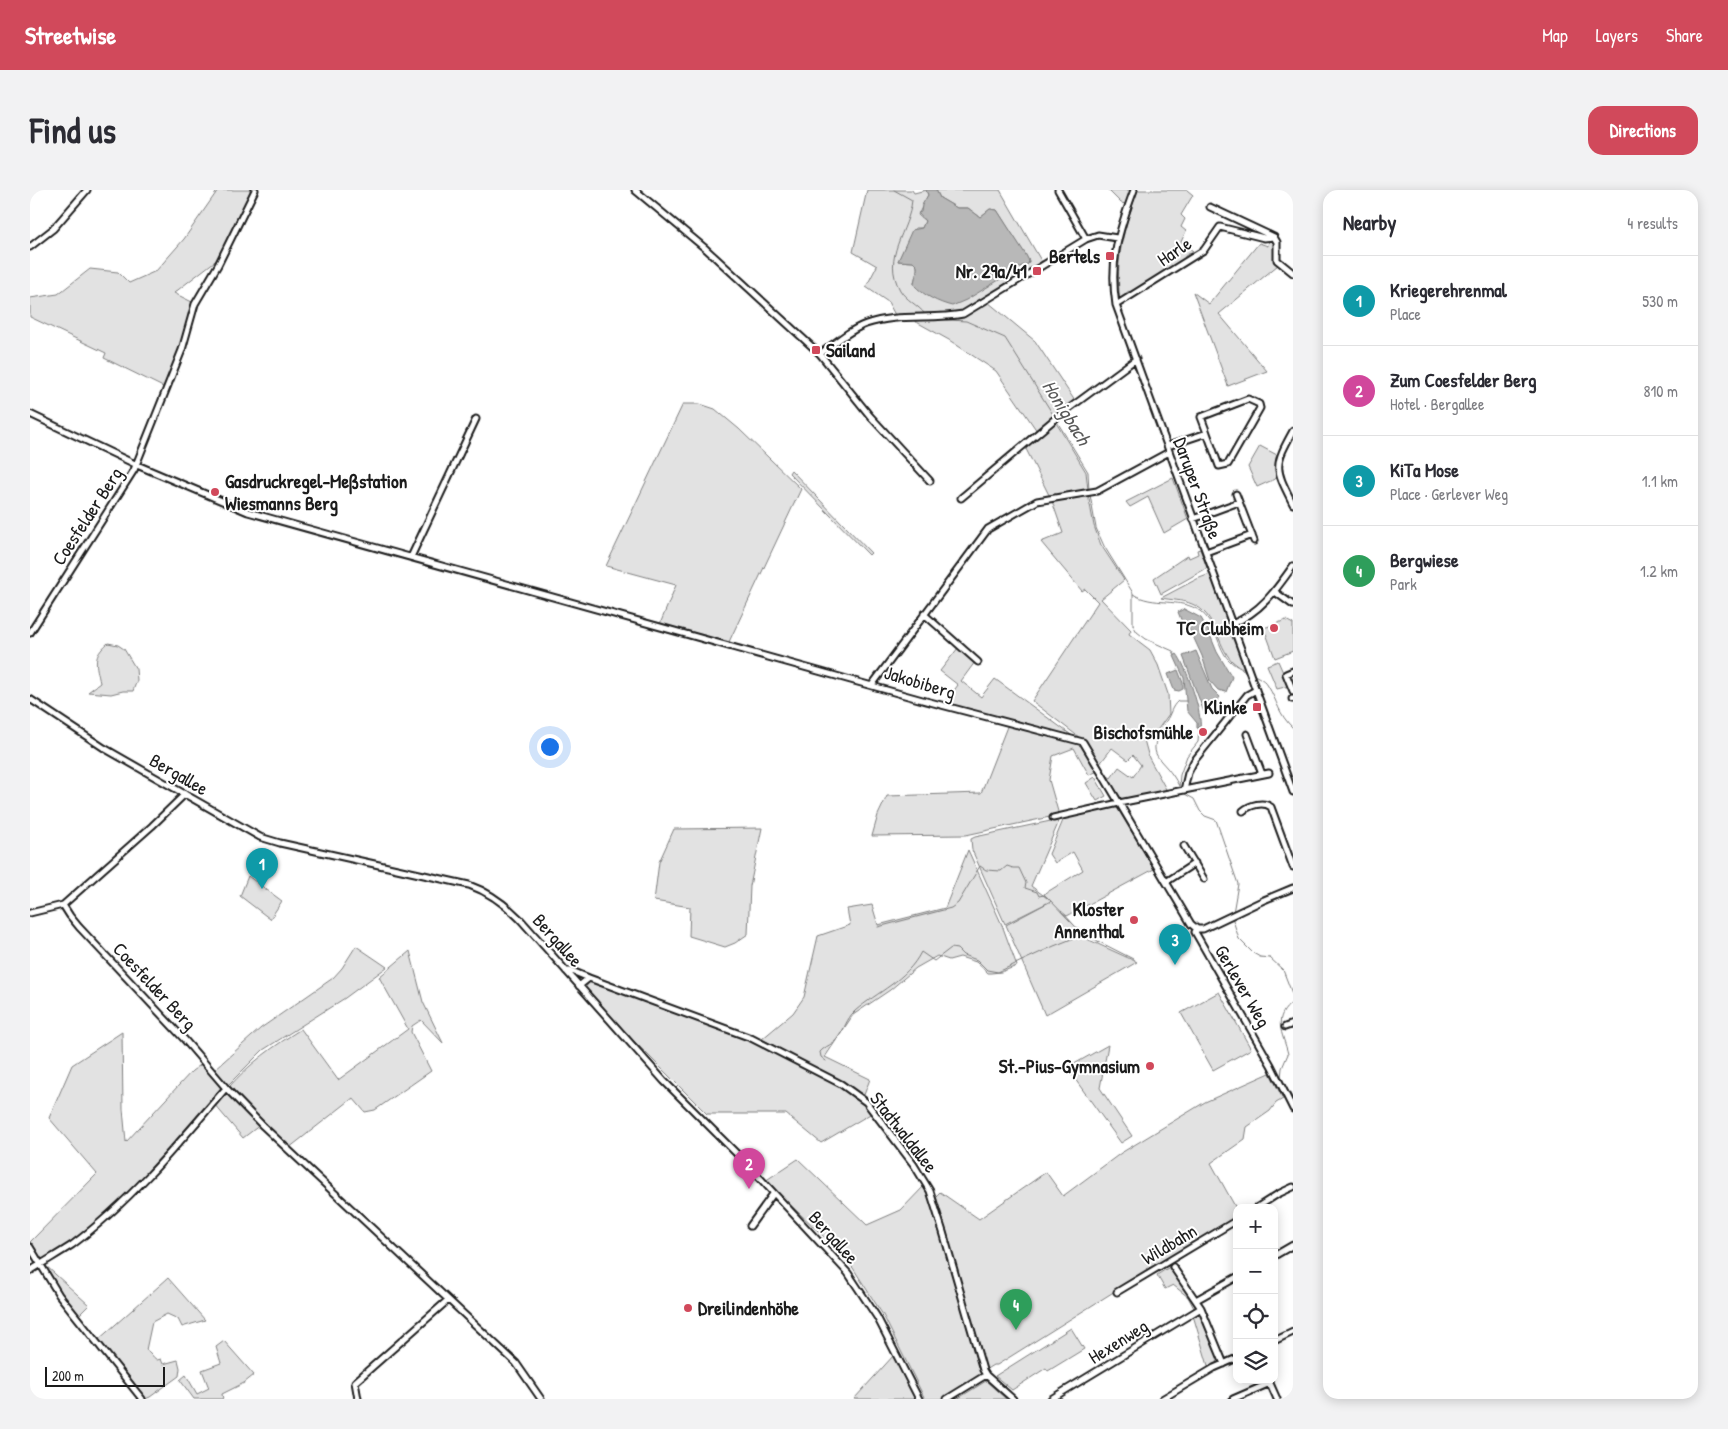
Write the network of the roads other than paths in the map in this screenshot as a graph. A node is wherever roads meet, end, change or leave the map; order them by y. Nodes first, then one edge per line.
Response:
1 (87, 190) edge
2 (255, 190) edge
3 (634, 190) edge
4 (1058, 190) edge
5 (1134, 190) edge
6 (1210, 207) dead end
7 (1274, 237) junction
8 (1117, 238) junction
9 (1086, 240) junction
10 (30, 247) edge
11 (1293, 272) edge
12 (1116, 305) junction
13 (820, 354) junction
14 (1136, 359) junction
15 (30, 414) edge
16 (476, 419) dead end
17 (1293, 431) edge
18 (1207, 433) junction
19 (1168, 449) junction
20 (137, 465) junction
21 (930, 482) dead end
22 (1236, 494) dead end
23 (961, 498) dead end
24 (1239, 502) junction
25 (1293, 504) edge
26 (1193, 519) junction
27 (1206, 552) junction
28 (411, 557) junction
29 (1293, 566) edge
30 (1275, 592) junction
31 (1293, 605) edge
32 (924, 614) junction
33 (1232, 624) junction
34 (30, 633) edge
35 (978, 662) dead end
36 (1293, 671) edge
37 (872, 685) junction
38 (1256, 690) junction
39 (1293, 691) edge
40 (30, 699) edge
41 (1247, 734) dead end
42 (1083, 742) joint
43 (1269, 773) dead end
44 (1262, 774) junction
45 (1181, 790) junction
46 (1293, 792) edge
47 (185, 794) junction
48 (1119, 803) junction
49 (1243, 811) dead end
50 (1053, 818) dead end
51 (1184, 846) dead end
52 (1195, 863) junction
53 (1293, 866) edge
54 (1204, 879) dead end
55 (1166, 882) junction
56 (1293, 888) edge
57 (63, 905) junction
58 (30, 913) edge
59 (1197, 928) junction
60 (566, 971) junction
61 (589, 978) junction
62 (579, 986) junction
63 (1293, 1024) edge
64 (1285, 1027) dead end
65 (226, 1088) junction
66 (1293, 1109) edge
67 (1293, 1187) edge
68 (773, 1194) junction
69 (1262, 1204) edge
70 (1233, 1222) edge
71 (750, 1226) dead end
72 (1293, 1245) edge
73 (30, 1247) edge
74 (1278, 1254) edge
75 (40, 1265) junction
76 (1173, 1267) dead end
77 (30, 1271) edge
78 (1233, 1279) edge
79 (1117, 1292) dead end
80 (448, 1300) junction
81 (1196, 1300) junction
82 (1201, 1308) junction
83 (1293, 1332) edge
84 (1276, 1339) edge
85 (1233, 1360) edge
86 (1224, 1364) junction
87 (986, 1375) junction
88 (1266, 1384) edge
89 (1271, 1384) edge
90 (142, 1399) edge
91 (358, 1399) edge
92 (541, 1399) edge
93 (919, 1399) edge
94 (948, 1399) edge
95 (1013, 1399) edge
96 (1051, 1399) edge
97 (1162, 1399) edge
98 (1233, 1399) edge
99 (1277, 1399) edge

1 - 10 street
2 - 20 street, Coesfelder Berg
3 - 13 street
4 - 9 street
5 - 8 street, Daruper Straße
6 - 7 street
7 - 11 street
7 - 12 street, Harle
8 - 9 street
8 - 12 street, Daruper Straße
9 - 13 street
12 - 14 street, Daruper Straße
13 - 21 street
14 - 19 street, Daruper Straße
14 - 23 street
15 - 20 street
16 - 28 street
17 - 25 street
18 - 18 street
18 - 19 street
19 - 26 street, Daruper Straße
19 - 32 street
20 - 28 street
20 - 34 street, Coesfelder Berg
22 - 24 street
24 - 26 street
24 - 27 street
26 - 27 street, Daruper Straße
27 - 33 street, Daruper Straße
28 - 37 street
29 - 30 street
30 - 31 street
30 - 33 street
32 - 35 street, Jakobiberg
32 - 37 street, Jakobiberg
33 - 38 street, Daruper Straße
36 - 39 street
37 - 42 street, Jakobiberg
38 - 45 street
38 - 46 street, Daruper Straße
40 - 47 street, Bergallee
41 - 44 street
42 - 48 street, Gerlever Weg
43 - 44 street
44 - 45 street
45 - 48 street
47 - 57 street
47 - 60 street, Bergallee
48 - 50 street
48 - 55 street, Gerlever Weg
49 - 53 street
51 - 52 street
52 - 54 street
52 - 55 street
55 - 59 street, Gerlever Weg
56 - 59 street
57 - 58 street
57 - 65 street, Coesfelder Berg
59 - 66 street, Gerlever Weg
60 - 61 street, Stadtwaldallee
60 - 62 street, Bergallee
61 - 62 street
61 - 87 street, Stadtwaldallee
62 - 68 street, Bergallee
63 - 64 street
65 - 75 street
65 - 80 street, Coesfelder Berg
67 - 69 street
68 - 71 street
68 - 93 street, Bergallee
70 - 79 street, Wildbahn
72 - 74 street
73 - 75 street
75 - 77 street
75 - 90 street
76 - 81 street
78 - 81 street
80 - 91 street
80 - 92 street, Coesfelder Berg
81 - 82 street
82 - 86 street
82 - 96 street, Hexenweg
83 - 84 street
85 - 86 street
86 - 97 street
87 - 94 street
87 - 95 street
88 - 98 street
89 - 99 street

